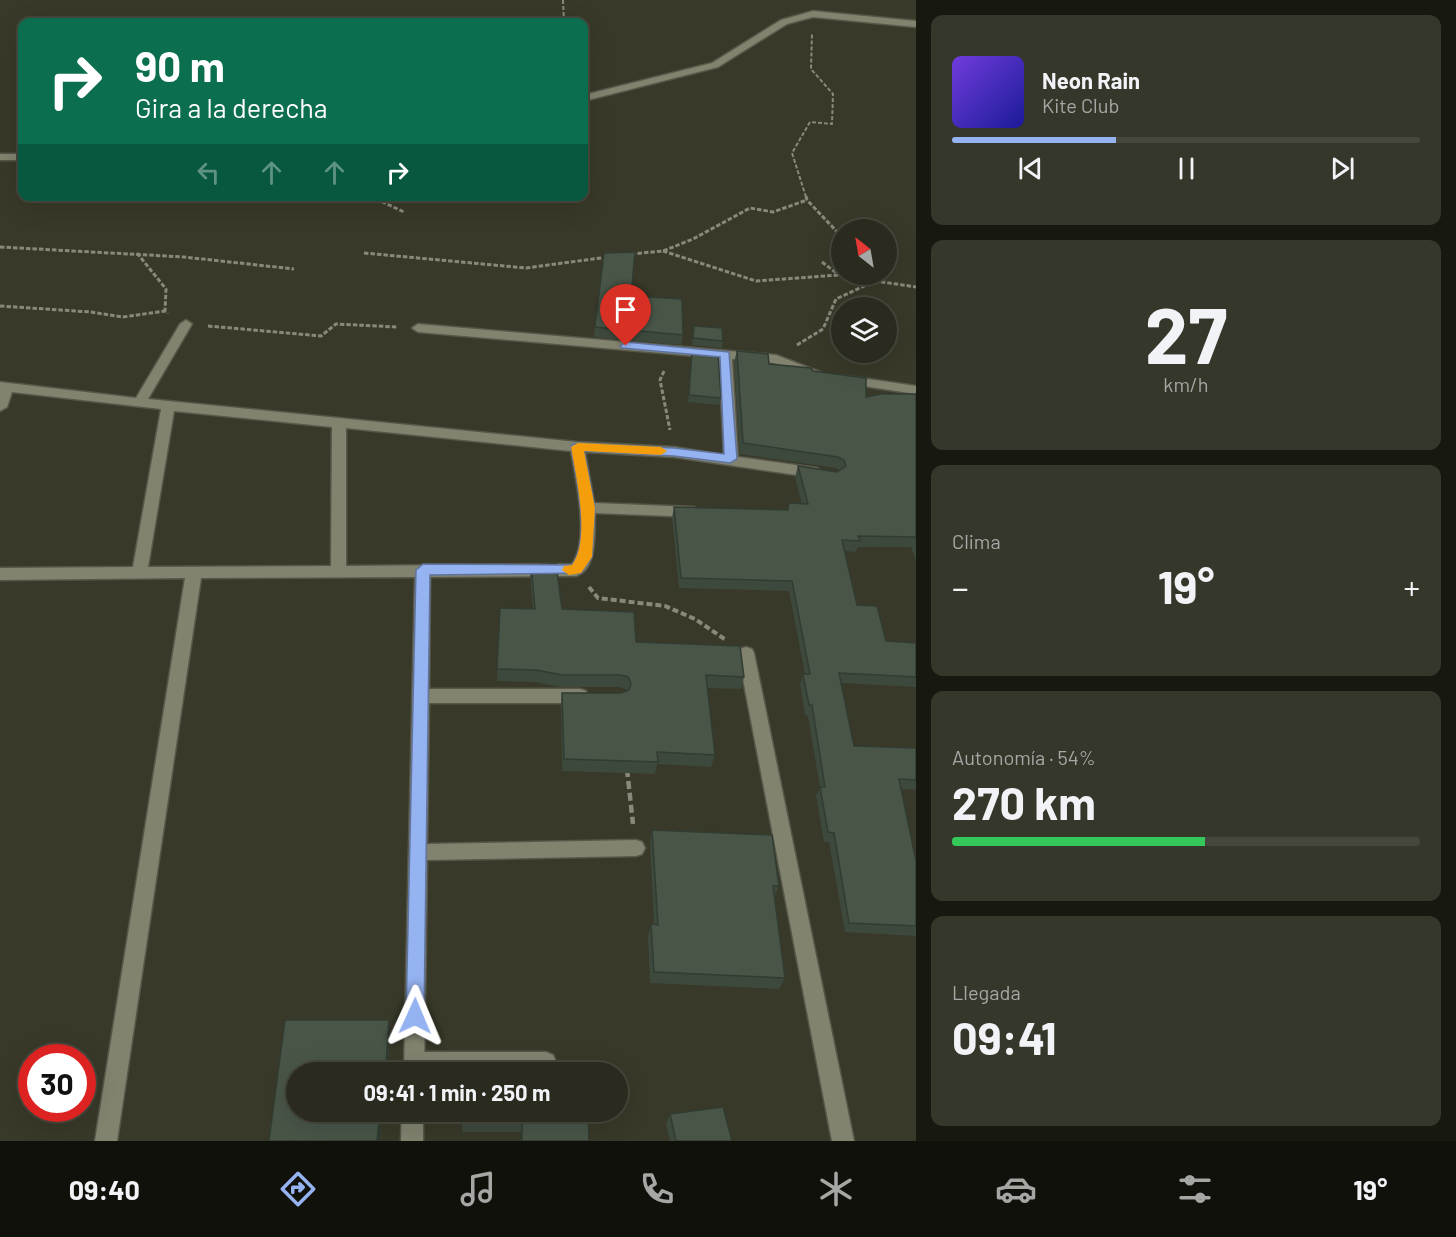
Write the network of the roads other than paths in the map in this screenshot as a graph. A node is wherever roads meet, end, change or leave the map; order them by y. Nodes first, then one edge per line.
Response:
1 (916, 24) edge
2 (588, 97) edge
3 (0, 157) edge
4 (18, 157) edge
5 (186, 324) road end
6 (418, 328) road end
7 (725, 354) junction
8 (3, 387) edge
9 (916, 390) edge
10 (141, 401) junction
11 (168, 406) junction
12 (0, 407) edge
13 (339, 423) junction
14 (578, 447) junction
15 (730, 459) junction
16 (834, 475) edge
17 (588, 508) junction
18 (706, 512) edge
19 (338, 570) junction
20 (423, 570) junction
21 (140, 572) junction
22 (194, 572) junction
23 (0, 574) edge
24 (746, 653) road end
25 (421, 696) junction
26 (596, 696) edge
27 (636, 848) road end
28 (418, 852) junction
29 (414, 1062) edge
30 (413, 1122) edge
31 (106, 1141) edge
32 (412, 1141) edge
33 (843, 1141) edge

1 - 2 street
3 - 4 street
5 - 10 street
6 - 7 street
7 - 9 street
7 - 15 street
8 - 10 street
8 - 12 street
10 - 11 street
11 - 13 street
11 - 21 street
13 - 14 street
13 - 19 street
14 - 15 street
14 - 17 street
15 - 16 street
17 - 18 street
17 - 20 street
19 - 20 street
19 - 22 street
20 - 25 street
21 - 22 street
21 - 23 street
22 - 31 street
24 - 33 street
25 - 26 street
25 - 28 street
27 - 28 street
28 - 29 street
30 - 32 street

